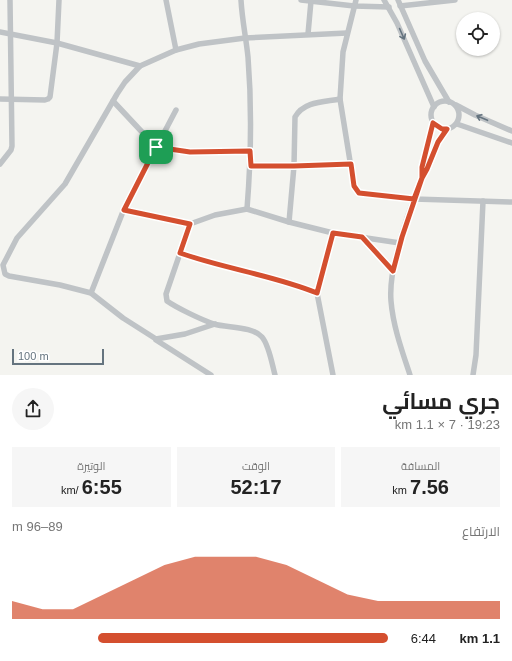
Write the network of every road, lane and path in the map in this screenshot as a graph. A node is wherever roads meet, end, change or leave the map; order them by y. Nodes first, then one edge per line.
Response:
1 (10, 0) edge
2 (59, 0) edge
3 (166, 0) edge
4 (241, 0) edge
5 (301, 0) edge
6 (356, 0) edge
7 (384, 0) edge
8 (398, 0) edge
9 (444, 0) edge
10 (455, 0) edge
11 (311, 1) junction
12 (354, 6) junction
13 (389, 6) junction
14 (400, 6) junction
15 (0, 32) edge
16 (347, 33) junction
17 (11, 34) junction
18 (308, 34) junction
19 (245, 38) junction
20 (57, 43) junction
21 (176, 50) junction
22 (140, 66) junction
23 (0, 99) edge
24 (12, 99) junction
25 (340, 99) junction
26 (113, 101) junction
27 (451, 103) junction
28 (434, 107) junction
29 (176, 110) dead end
30 (433, 123) junction
31 (457, 124) junction
32 (447, 129) junction
33 (512, 131) edge
34 (512, 143) edge
35 (156, 147) junction
36 (250, 151) junction
37 (0, 164) edge
38 (351, 164) junction
39 (251, 166) junction
40 (294, 166) junction
41 (422, 178) junction
42 (414, 199) junction
43 (483, 202) junction
44 (512, 202) edge
45 (124, 210) junction
46 (248, 210) junction
47 (289, 222) junction
48 (190, 224) junction
49 (333, 233) junction
50 (362, 237) junction
51 (400, 243) junction
52 (180, 253) junction
53 (393, 271) junction
54 (91, 293) junction
55 (317, 293) junction
56 (215, 324) junction
57 (156, 339) junction
58 (211, 375) edge
59 (274, 375) edge
60 (333, 375) edge
61 (410, 375) edge
62 (473, 375) edge

1 - 17 street
2 - 20 street
3 - 21 street
4 - 19 street
5 - 11 street
6 - 12 street
7 - 13 street
8 - 14 street
9 - 10 street
9 - 14 street
11 - 12 street
11 - 18 street
12 - 13 street
12 - 16 street
13 -> 28 street
14 - 27 street
15 - 17 street
16 - 18 street
16 - 25 street
17 - 20 street
17 - 24 street
18 - 19 street
19 - 21 street
19 - 36 street
20 - 22 street
20 - 24 street
21 - 22 street
22 - 26 street
23 - 24 street
24 - 37 street
25 - 38 street
25 - 40 street
26 - 35 street
26 - 54 street
27 - 28 street
27 - 31 street
33 -> 27 street
28 - 30 street
29 - 35 street
30 - 32 street
30 - 41 street
31 - 32 street
31 - 34 street
32 - 41 street
35 - 36 lane
35 - 45 street
36 - 39 street
38 - 40 street
38 - 42 street
39 - 40 street
39 - 46 street
40 - 47 street
41 - 42 street
42 - 43 street
42 - 51 street
43 - 44 street
43 - 62 street
45 - 48 street
45 - 54 street
46 - 47 street
46 - 48 street
47 - 49 street
48 - 52 street
49 - 50 street
49 - 55 street
50 - 51 street
50 - 53 path
51 - 53 street
52 - 55 street
52 - 56 street
53 - 61 street
54 - 57 street
55 - 60 street
56 - 57 street
56 - 59 street
57 - 58 street

